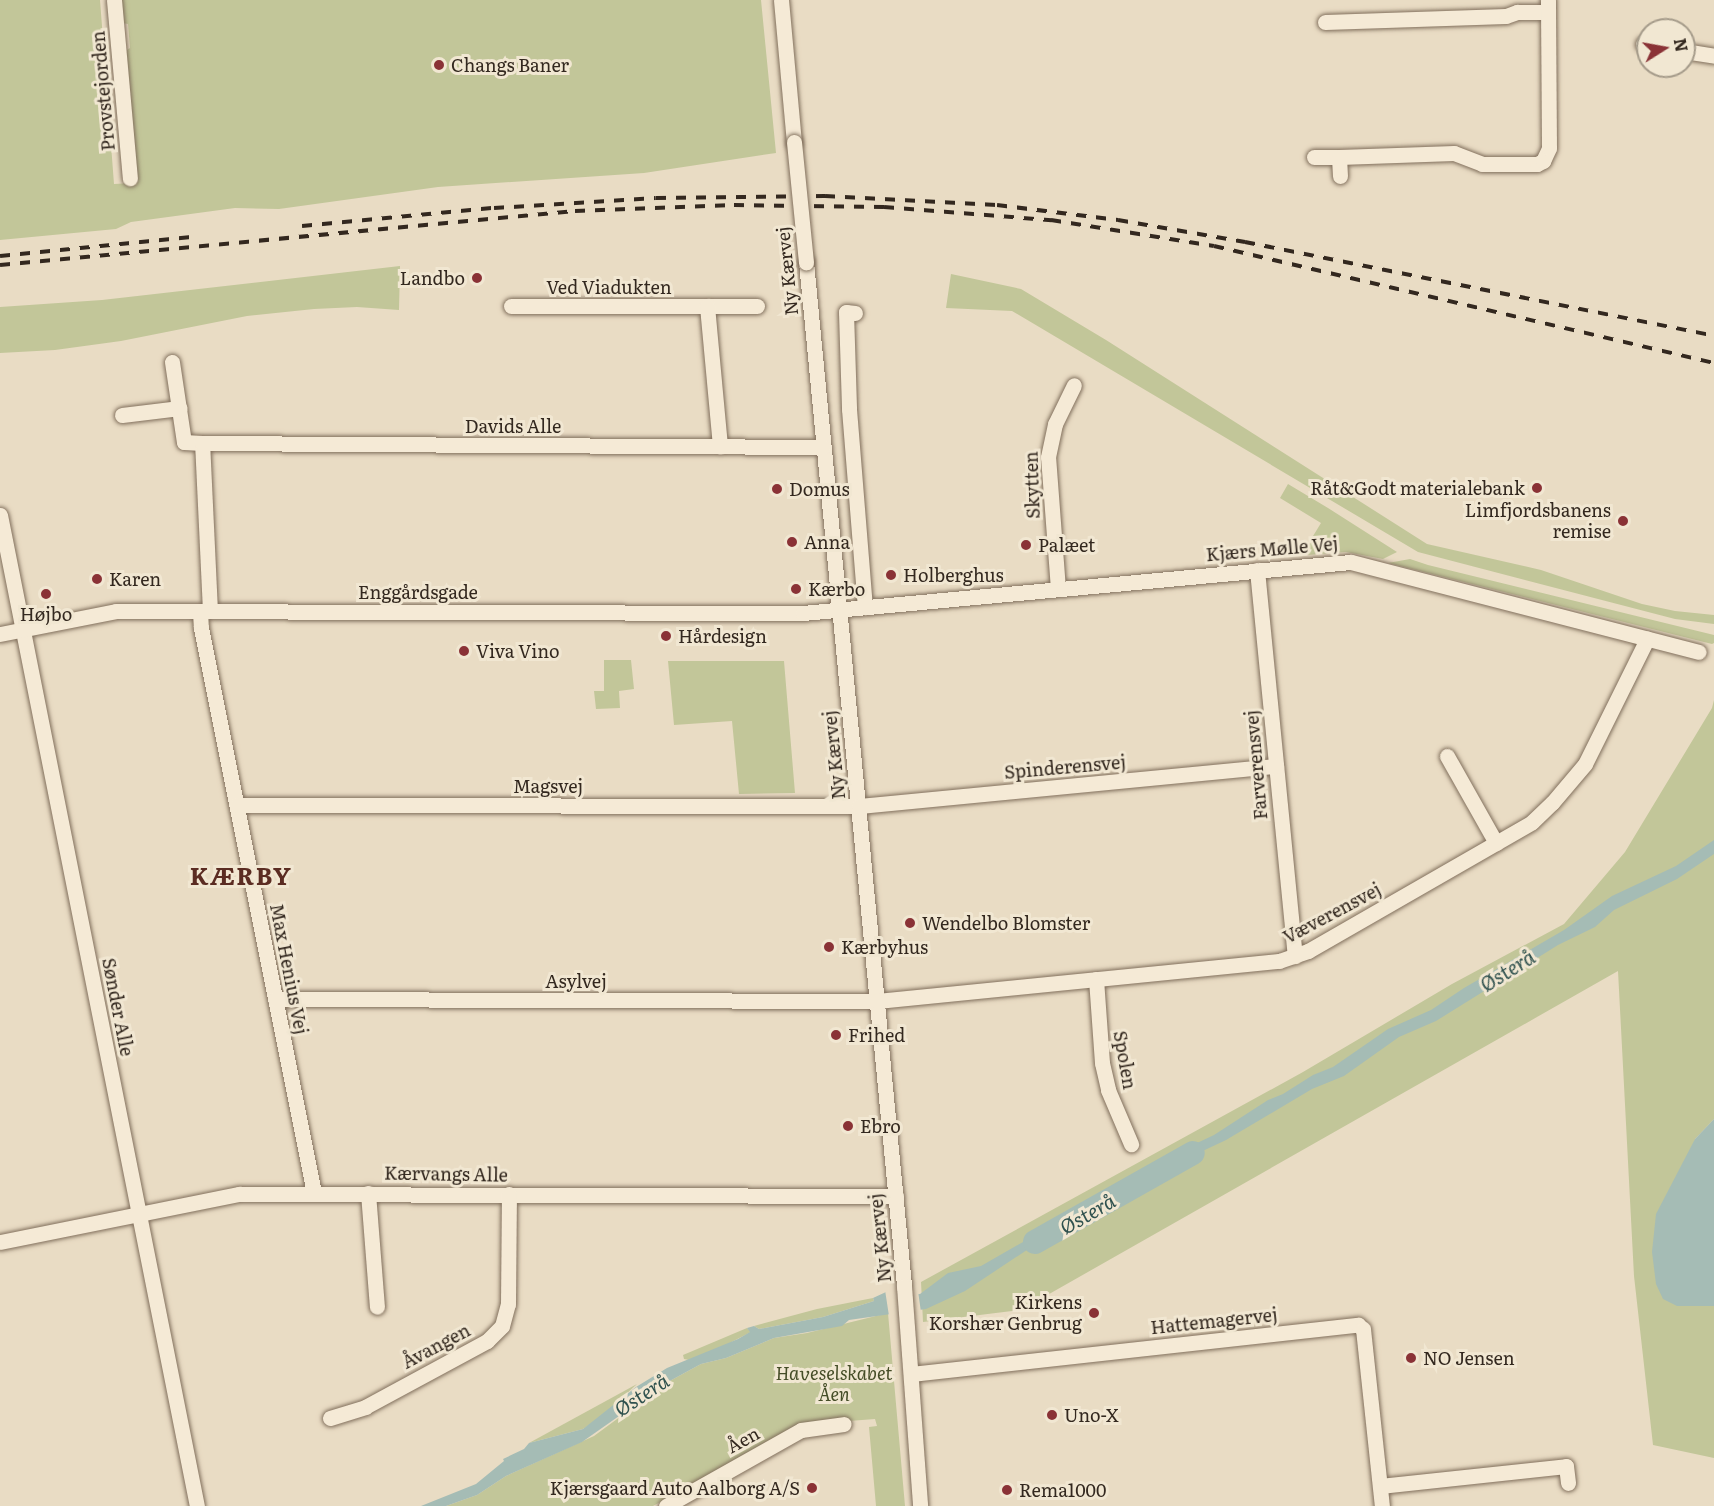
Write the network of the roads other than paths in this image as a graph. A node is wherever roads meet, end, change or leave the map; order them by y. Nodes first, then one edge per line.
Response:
1 (114, 0) edge
2 (781, 0) edge
3 (1548, 6) edge
4 (1325, 22) dead end
5 (1696, 53) edge
6 (1714, 56) edge
7 (1314, 157) dead end
8 (1339, 157) junction
9 (1340, 176) dead end
10 (130, 178) dead end
11 (511, 306) dead end
12 (707, 306) junction
13 (757, 306) dead end
14 (855, 313) dead end
15 (172, 362) dead end
16 (1074, 385) dead end
17 (180, 408) junction
18 (122, 415) dead end
19 (202, 443) junction
20 (720, 446) junction
21 (823, 447) junction
22 (0, 515) edge
23 (1257, 570) junction
24 (1058, 589) junction
25 (865, 607) junction
26 (839, 610) junction
27 (205, 611) junction
28 (22, 630) junction
29 (0, 634) edge
30 (1647, 639) junction
31 (1699, 652) dead end
32 (1447, 756) dead end
33 (1276, 766) junction
34 (237, 805) junction
35 (859, 806) junction
36 (1496, 843) junction
37 (1295, 956) junction
38 (1096, 979) junction
39 (275, 999) junction
40 (877, 1001) junction
41 (1131, 1144) dead end
42 (314, 1193) junction
43 (369, 1193) junction
44 (509, 1194) junction
45 (896, 1196) junction
46 (139, 1214) junction
47 (0, 1242) edge
48 (377, 1307) dead end
49 (911, 1374) junction
50 (330, 1418) dead end
51 (844, 1424) dead end
52 (1568, 1483) dead end
53 (1380, 1486) junction
54 (197, 1506) edge
55 (666, 1506) edge
56 (920, 1506) edge
57 (1382, 1506) edge

1 - 10 street, Provstejorden
2 - 21 street, Ny Kærvej, bridge
3 - 4 street
3 - 8 street
5 - 6 street
7 - 8 street
8 - 9 street
11 - 12 street, Ved Viadukten
12 - 13 street, Ved Viadukten
12 - 20 street
14 - 25 street
15 - 17 street
16 - 24 street, Skytten
17 - 18 street
17 - 19 street
19 - 20 street, Davids Alle
19 - 27 street
20 - 21 street, Davids Alle
21 - 26 street, Ny Kærvej
22 - 28 street, Sønder Alle
23 - 24 street, Kjærs Mølle Vej
23 - 30 street, Kjærs Mølle Vej
23 - 33 street, Farverensvej
24 - 25 street, Kjærs Mølle Vej
25 - 26 street, Kjærs Mølle Vej
26 - 27 street, Enggårdsgade
26 - 35 street, Ny Kærvej
27 - 28 street, Enggårdsgade
27 - 34 street, Max Henius Vej
28 - 29 street, Enggårdsgade
28 - 46 street, Sønder Alle
30 - 31 street, Kjærs Mølle Vej
30 - 36 street, Væverensvej
32 - 36 street
33 - 35 street, Spinderensvej
33 - 37 street, Farverensvej
34 - 35 street, Magsvej
34 - 39 street, Max Henius Vej
35 - 40 street, Ny Kærvej
36 - 37 street, Væverensvej
37 - 38 street, Væverensvej
38 - 40 street, Væverensvej
38 - 41 street, Spolen
39 - 40 street, Asylvej
39 - 42 street, Max Henius Vej
40 - 45 street, Ny Kærvej
42 - 43 street, Kærvangs Alle
42 - 46 street, Kærvangs Alle
43 - 44 street, Kærvangs Alle
43 - 48 street
44 - 45 street, Kærvangs Alle
44 - 50 street, Åvangen
45 - 49 street, Ny Kærvej
46 - 47 street, Kærvangs Alle
46 - 54 street, Sønder Alle
49 - 53 street, Hattemagervej
49 - 56 street, Ny Kærvej
51 - 55 street, Åen
52 - 53 street
53 - 57 street, Hattemagervej

